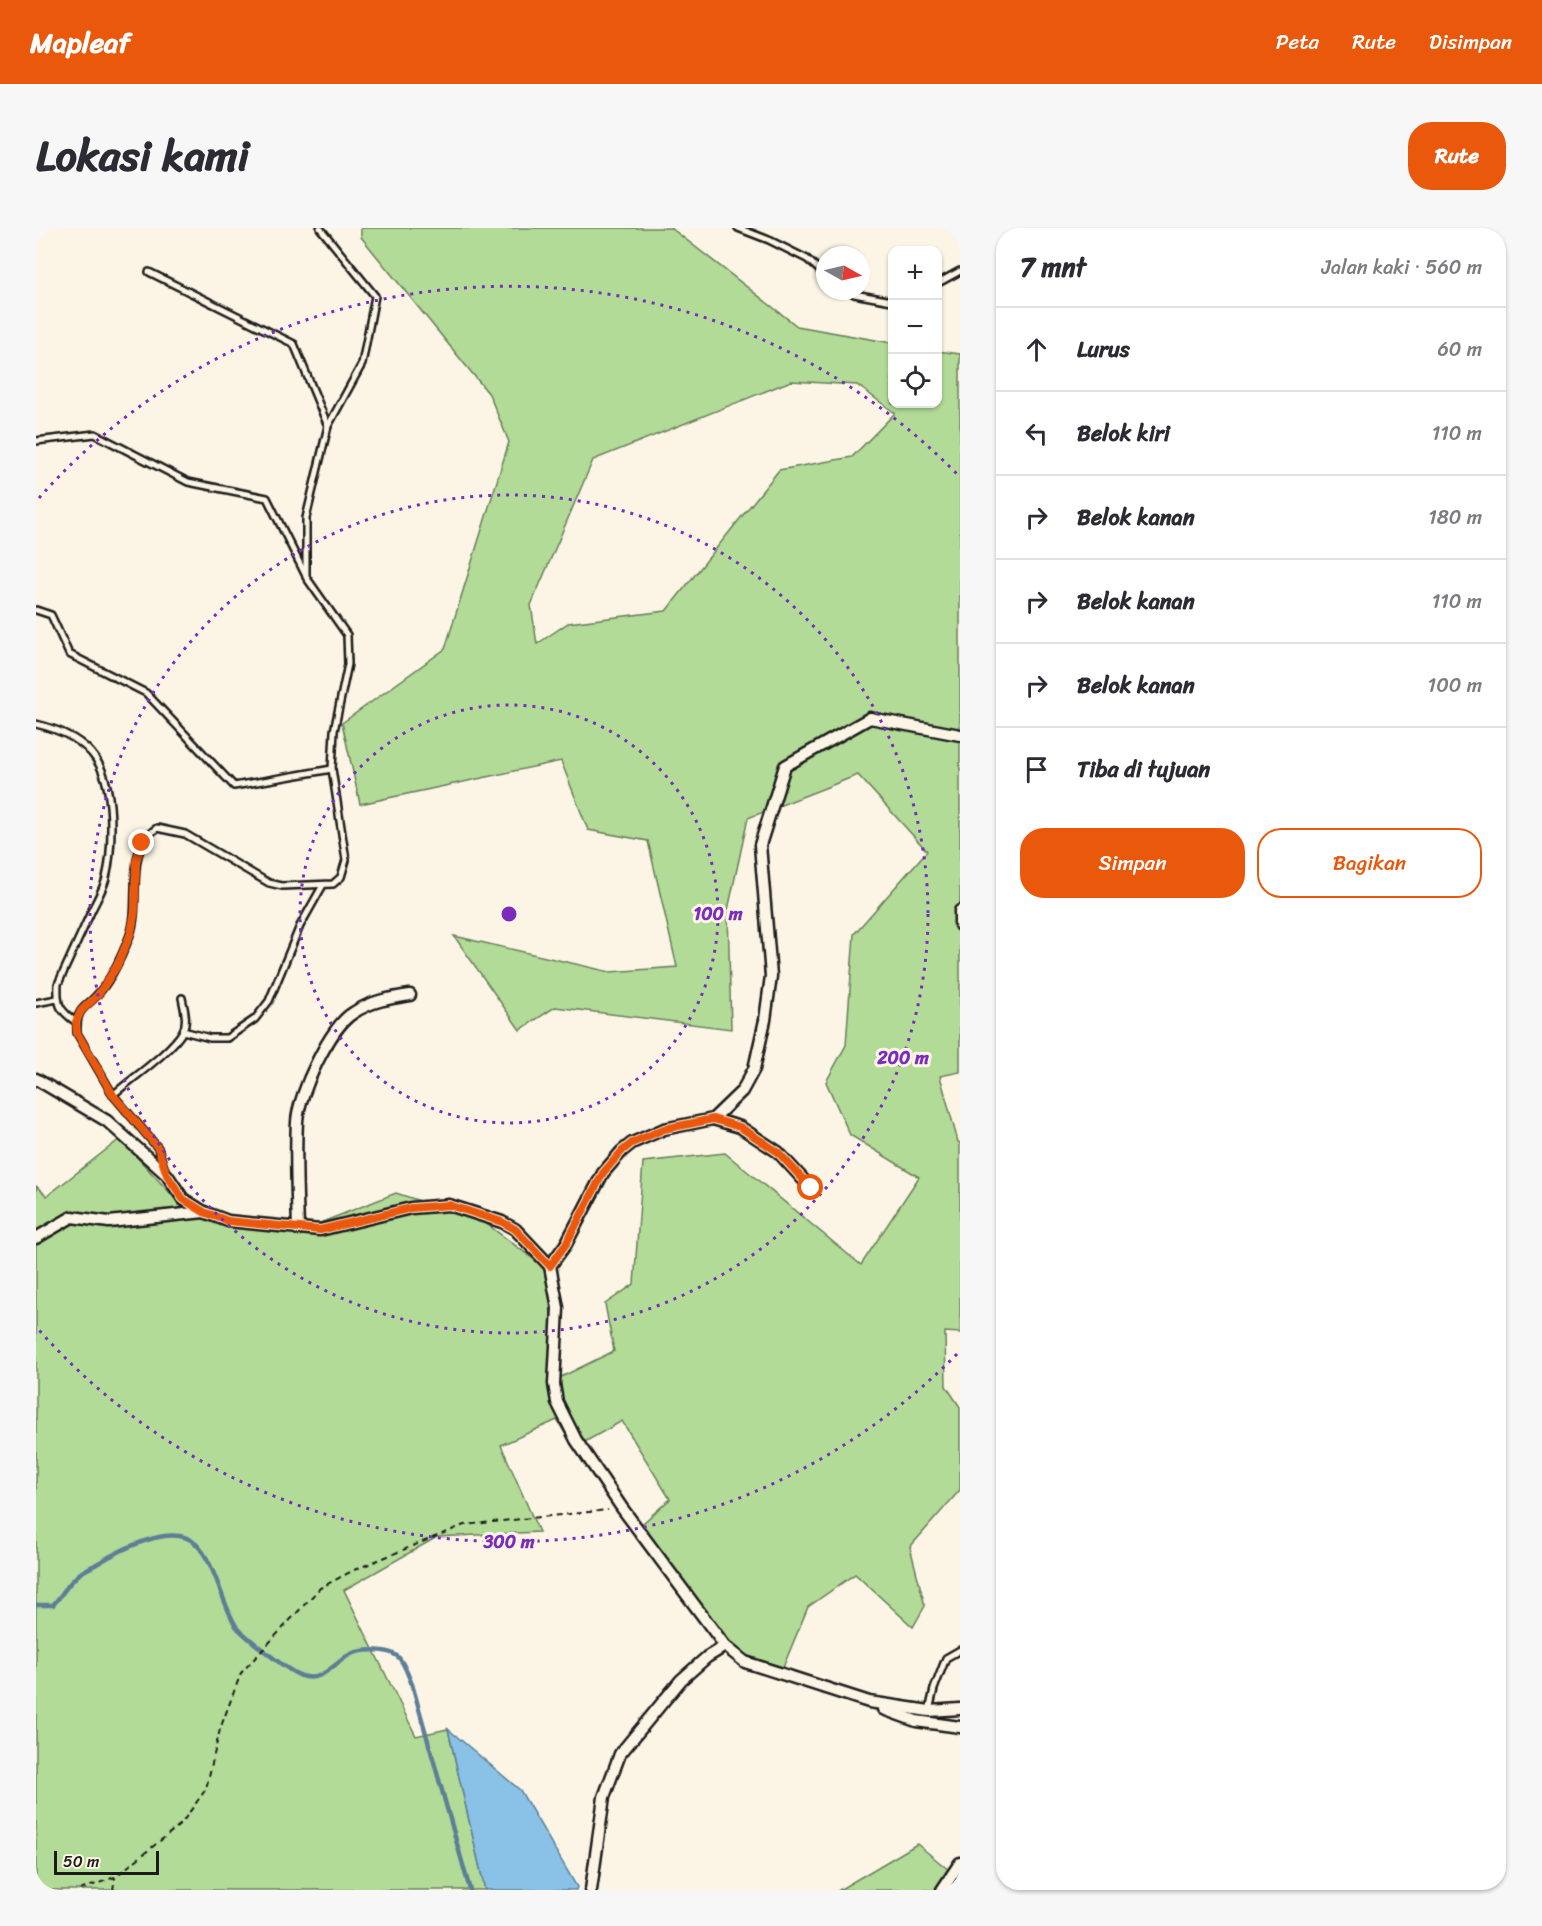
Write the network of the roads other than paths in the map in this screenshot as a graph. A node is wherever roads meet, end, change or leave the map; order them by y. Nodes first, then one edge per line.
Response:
1 (320, 228) edge
2 (738, 228) edge
3 (816, 267) edge
4 (960, 271) edge
5 (149, 272) dead end
6 (942, 281) edge
7 (870, 297) edge
8 (888, 300) edge
9 (328, 426) junction
10 (36, 441) edge
11 (306, 577) junction
12 (36, 610) edge
13 (36, 724) edge
14 (960, 735) edge
15 (332, 769) junction
16 (323, 885) junction
17 (960, 910) edge
18 (960, 926) edge
19 (410, 995) dead end
20 (182, 998) dead end
21 (57, 999) junction
22 (36, 1004) edge
23 (76, 1022) junction
24 (183, 1031) junction
25 (36, 1079) edge
26 (113, 1095) junction
27 (713, 1119) junction
28 (167, 1175) junction
29 (811, 1188) dead end
30 (204, 1212) junction
31 (298, 1229) junction
32 (36, 1238) edge
33 (550, 1266) junction
34 (725, 1646) junction
35 (960, 1650) edge
36 (869, 1702) junction
37 (960, 1709) edge
38 (929, 1711) junction
39 (960, 1727) edge
40 (960, 1863) edge
41 (591, 1890) edge
42 (942, 1890) edge

1 - 9 lane
2 - 3 lane
4 - 6 lane
5 - 9 lane
7 - 8 lane
9 - 11 lane
10 - 11 lane
11 - 15 lane
12 - 15 lane
13 - 21 lane
14 - 27 street
15 - 16 lane
16 - 23 lane
16 - 24 lane
17 - 18 street
19 - 31 street
20 - 24 lane
21 - 22 lane
21 - 23 lane
23 - 26 lane
24 - 26 lane
25 - 28 street
26 - 28 lane
27 - 29 street
27 - 33 street
28 - 30 street
30 - 31 street
30 - 32 street
31 - 33 street
33 - 34 street
34 - 36 street
34 - 41 street
35 - 38 lane
36 - 38 street
36 - 39 street
37 - 38 street
40 - 42 street

